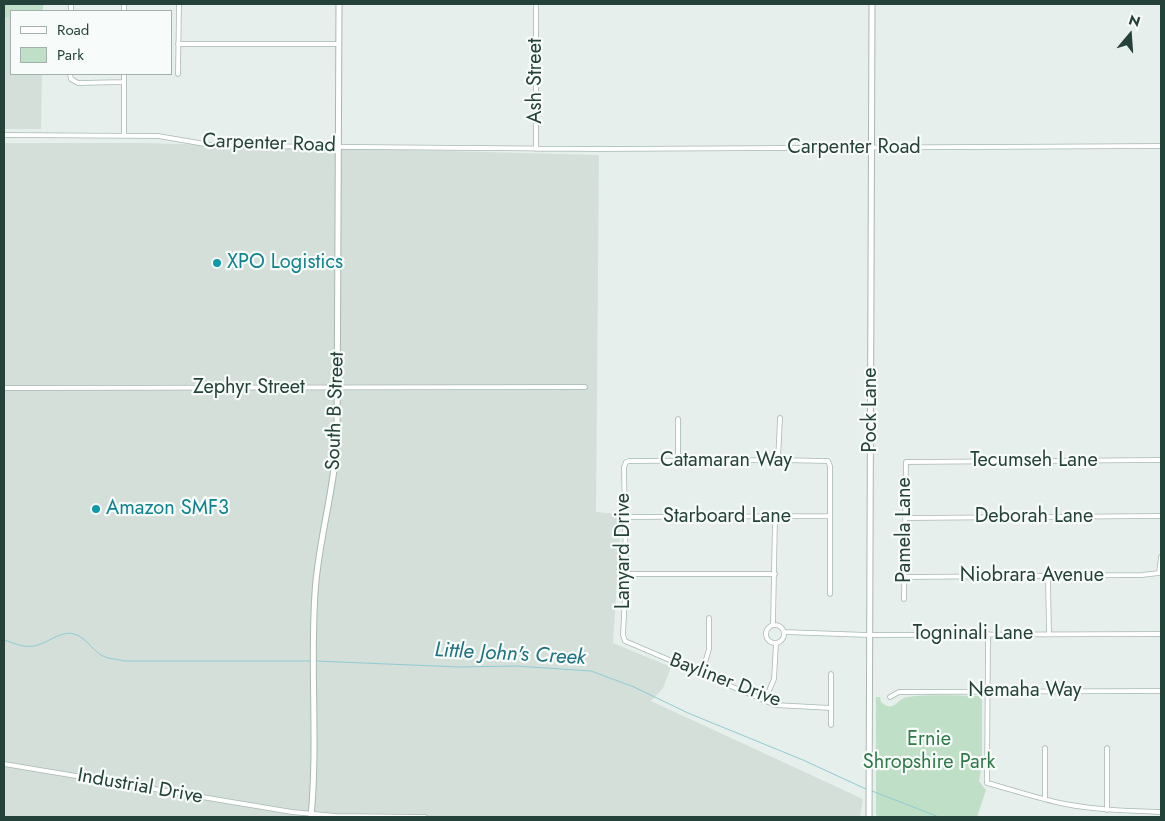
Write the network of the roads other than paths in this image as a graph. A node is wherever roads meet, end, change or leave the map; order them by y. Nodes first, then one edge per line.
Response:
1 (179, 4) edge
2 (339, 4) edge
3 (536, 4) edge
4 (872, 4) edge
5 (178, 44) junction
6 (339, 44) junction
7 (178, 74) dead end
8 (70, 75) edge
9 (124, 75) edge
10 (124, 82) junction
11 (4, 135) edge
12 (124, 136) junction
13 (1161, 146) edge
14 (339, 147) junction
15 (872, 148) junction
16 (536, 149) junction
17 (546, 149) joint
18 (585, 387) dead end
19 (4, 388) edge
20 (338, 388) junction
21 (780, 418) dead end
22 (678, 419) dead end
23 (778, 460) junction
24 (1161, 460) edge
25 (678, 461) junction
26 (906, 462) joint
27 (625, 464) joint
28 (830, 516) junction
29 (1161, 516) edge
30 (625, 517) junction
31 (775, 518) junction
32 (906, 518) junction
33 (1161, 557) edge
34 (626, 574) junction
35 (775, 574) junction
36 (906, 577) junction
37 (1048, 577) junction
38 (830, 594) dead end
39 (904, 599) dead end
40 (709, 618) dead end
41 (773, 625) junction
42 (784, 632) junction
43 (988, 634) junction
44 (1049, 634) junction
45 (1161, 634) edge
46 (869, 635) junction
47 (624, 638) joint
48 (776, 643) junction
49 (702, 673) junction
50 (831, 674) dead end
51 (1161, 691) edge
52 (988, 692) junction
53 (890, 696) dead end
54 (765, 700) junction
55 (831, 708) junction
56 (831, 725) dead end
57 (1045, 748) dead end
58 (1107, 748) dead end
59 (4, 764) edge
60 (1045, 799) junction
61 (1107, 810) junction
62 (1161, 812) edge
63 (311, 816) edge
64 (425, 817) edge
65 (869, 817) edge

1 - 5 street
2 - 6 street, South B Street
3 - 16 street, Ash Street
4 - 15 street, Pock Lane
5 - 6 street
5 - 7 street
6 - 14 street, South B Street
8 - 10 street
9 - 10 street
10 - 12 street
11 - 12 street, Carpenter Road
12 - 14 street, Carpenter Road
13 - 15 street, Carpenter Road
14 - 16 street, Carpenter Road
14 - 20 street, South B Street
15 - 17 street, Carpenter Road
15 - 46 street, Pock Lane
16 - 17 street, Ash Street
18 - 20 street, Zephyr Street
19 - 20 street, Zephyr Street
20 - 63 street, South B Street
21 - 23 street
22 - 25 street
23 - 25 street, Catamaran Way
23 - 28 street, Catamaran Way
24 - 26 street, Tecumseh Lane
25 - 27 street, Catamaran Way
26 - 32 street, Pamela Lane
27 - 30 street, Lanyard Drive
28 - 31 street, Starboard Lane
28 - 38 street
29 - 32 street, Deborah Lane
30 - 31 street, Starboard Lane
30 - 34 street, Lanyard Drive
31 - 35 street
32 - 36 street, Pamela Lane
33 - 37 street, Niobrara Avenue
34 - 35 street
34 - 47 street, Lanyard Drive
35 - 41 street
36 - 37 street, Niobrara Avenue
36 - 39 street, Pamela Lane
37 - 44 street
40 - 49 street
41 - 42 street
41 - 48 street
42 - 46 street, Togninali Lane
42 - 48 street
43 - 44 street, Togninali Lane
43 - 46 street, Togninali Lane
43 - 52 street
44 - 45 street, Togninali Lane
46 - 65 street, Pock Lane
47 - 49 street, Bayliner Drive
48 - 54 street
49 - 54 street, Bayliner Drive
50 - 55 street
51 - 52 street, Nemaha Way
52 - 53 street, Nemaha Way
52 - 60 street
54 - 55 street, Bayliner Drive
55 - 56 street
57 - 60 street
58 - 61 street
59 - 63 street, Industrial Drive
60 - 61 street
61 - 62 street
63 - 64 street, Industrial Drive

